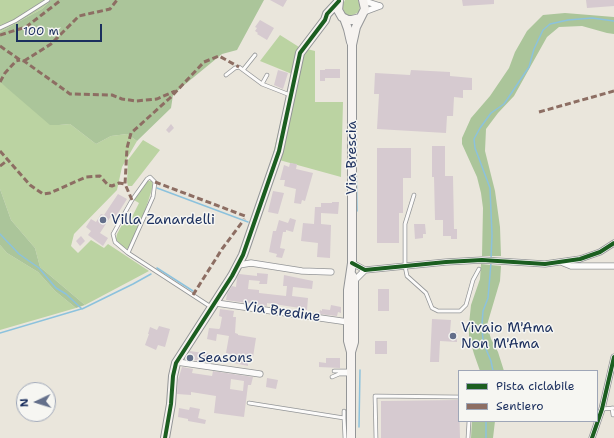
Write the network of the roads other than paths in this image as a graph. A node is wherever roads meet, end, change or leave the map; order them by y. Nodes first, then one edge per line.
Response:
1 (48, 0) edge
2 (364, 0) edge
3 (339, 1) edge
4 (362, 15) junction
5 (343, 18) junction
6 (325, 20) junction
7 (0, 28) edge
8 (352, 45) junction
9 (255, 55) dead end
10 (243, 70) junction
11 (226, 75) dead end
12 (266, 75) dead end
13 (262, 84) junction
14 (290, 95) junction
15 (414, 196) dead end
16 (352, 202) junction
17 (614, 243) edge
18 (128, 253) junction
19 (243, 255) junction
20 (582, 258) junction
21 (561, 262) junction
22 (251, 263) junction
23 (239, 264) junction
24 (405, 266) junction
25 (587, 266) junction
26 (614, 266) edge
27 (351, 268) junction
28 (479, 269) dead end
29 (365, 270) junction
30 (331, 272) dead end
31 (354, 281) junction
32 (214, 305) junction
33 (348, 322) junction
34 (351, 352) junction
35 (614, 358) edge
36 (177, 362) junction
37 (334, 371) dead end
38 (351, 372) junction
39 (260, 374) dead end
40 (332, 377) dead end
41 (458, 397) edge
42 (249, 403) dead end
43 (613, 408) edge
44 (602, 409) junction
45 (344, 411) dead end
46 (613, 415) dead end
47 (344, 418) junction
48 (598, 421) edge
49 (469, 422) edge
50 (598, 422) edge
51 (165, 438) edge
52 (345, 438) edge
53 (351, 438) edge
54 (376, 438) edge
55 (468, 438) edge
56 (592, 438) edge

1 - 7 lane
2 - 4 main road, Via Brescia
2 - 4 street
3 - 5 main road, Via Brescia
3 - 6 main road
4 - 5 main road
4 - 8 main road, Via Brescia
5 - 6 main road
5 - 8 main road, Via Brescia
6 - 14 main road
8 - 16 main road, Via Brescia
9 - 10 lane
10 - 11 lane
10 - 13 lane
12 - 13 lane
13 - 14 lane
14 - 19 main road
15 - 24 lane
16 - 27 main road, Via Brescia
16 - 29 street
17 - 20 street
18 - 18 lane
18 - 32 lane
19 - 22 street
19 - 23 main road
20 - 21 street
20 - 25 street
21 - 24 street
21 - 25 street
22 - 23 street
22 - 30 street
23 - 32 main road
24 - 28 lane
24 - 29 street
25 - 26 street
27 - 29 street
27 - 31 main road, Via Brescia
27 - 33 main road, Via Brescia
29 - 31 street
31 - 34 main road, Via Brescia
32 - 33 street, Via Bredine
32 - 36 main road
33 - 34 main road, Via Brescia
34 - 38 main road, Via Brescia
35 - 44 street
36 - 39 street
36 - 51 main road
37 - 38 lane
38 - 40 lane
38 - 53 main road, Via Brescia
41 - 54 lane
42 - 47 lane
43 - 44 lane
43 - 46 lane
44 - 48 street
45 - 47 lane
47 - 52 lane
49 - 55 lane
50 - 56 street

